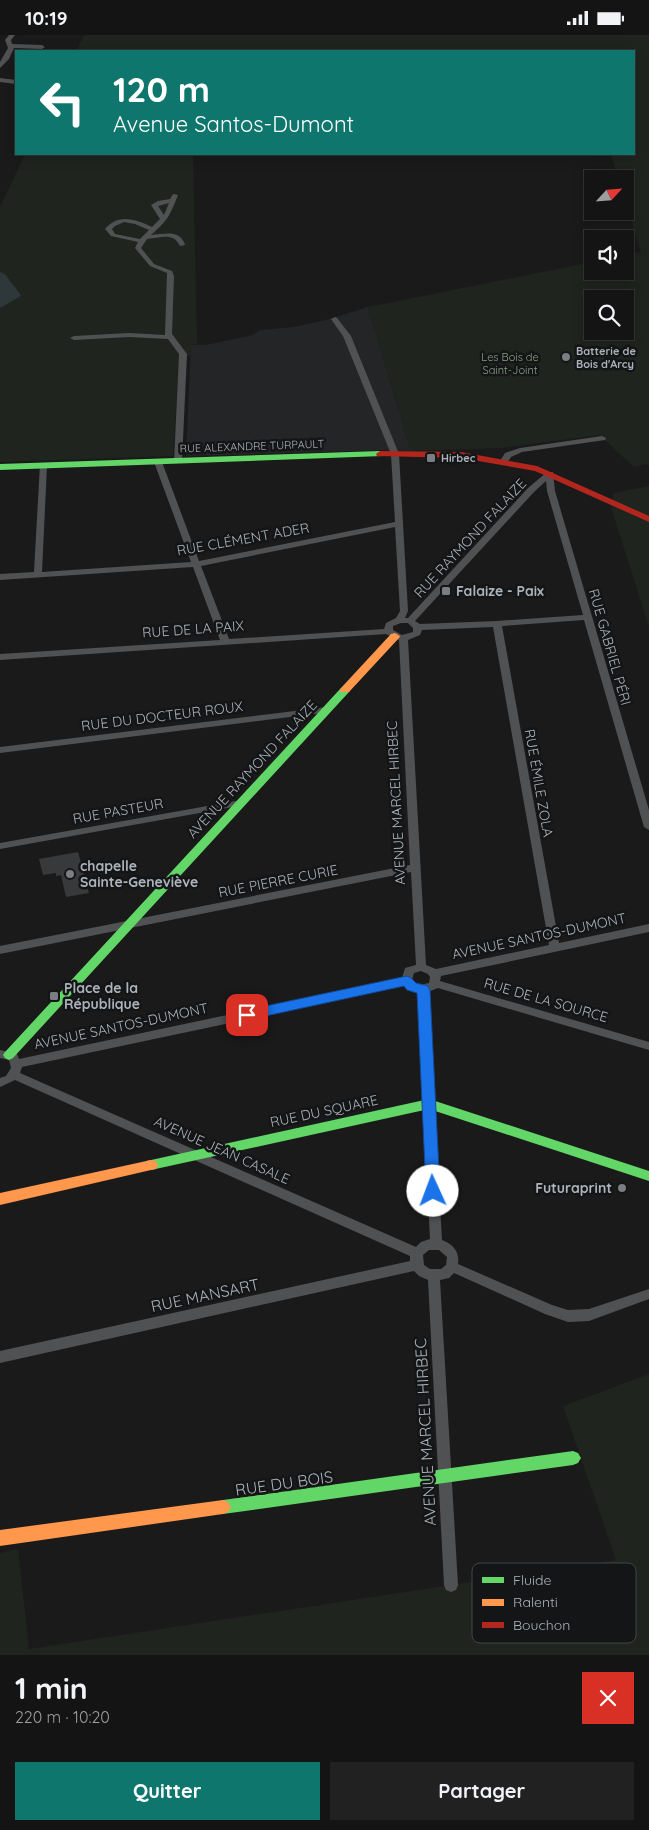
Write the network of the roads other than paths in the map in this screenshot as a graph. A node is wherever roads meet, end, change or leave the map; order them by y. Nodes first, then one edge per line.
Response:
1 (12, 35) edge
2 (10, 46) junction
3 (42, 47) dead end
4 (0, 66) edge
5 (0, 80) edge
6 (15, 82) edge
7 (164, 219) junction
8 (154, 230) junction
9 (143, 239) junction
10 (182, 245) dead end
11 (335, 319) dead end
12 (170, 337) junction
13 (74, 338) dead end
14 (602, 438) dead end
15 (395, 454) junction
16 (178, 461) junction
17 (504, 461) junction
18 (158, 462) junction
19 (43, 466) junction
20 (0, 467) edge
21 (550, 474) junction
22 (649, 519) edge
23 (399, 524) junction
24 (198, 564) junction
25 (38, 574) junction
26 (0, 577) edge
27 (586, 617) junction
28 (400, 620) junction
29 (410, 621) junction
30 (497, 624) junction
31 (418, 627) junction
32 (395, 635) junction
33 (225, 641) junction
34 (0, 657) edge
35 (327, 710) junction
36 (0, 750) edge
37 (240, 803) junction
38 (649, 827) edge
39 (0, 847) edge
40 (415, 868) junction
41 (131, 923) junction
42 (649, 928) edge
43 (555, 947) junction
44 (0, 950) edge
45 (421, 967) junction
46 (435, 978) junction
47 (407, 981) junction
48 (423, 990) junction
49 (649, 1045) edge
50 (10, 1062) edge
51 (0, 1083) edge
52 (429, 1104) junction
53 (197, 1155) junction
54 (649, 1175) edge
55 (0, 1199) edge
56 (436, 1244) junction
57 (417, 1259) junction
58 (452, 1267) junction
59 (434, 1276) junction
60 (649, 1294) edge
61 (0, 1357) edge
62 (573, 1458) dead end
63 (445, 1477) junction
64 (0, 1538) edge
65 (451, 1585) dead end

1 - 2 street
2 - 3 street
2 - 4 street
5 - 6 street
7 - 7 street
7 - 8 street
8 - 9 street
8 - 9 street
9 - 10 street
9 - 12 street
11 - 15 street
12 - 13 street
12 - 16 street
14 - 17 street
15 - 16 street, RUE ALEXANDRE TURPAULT
15 - 17 street, RUE ALEXANDRE TURPAULT
15 - 23 street
16 - 18 street, RUE ALEXANDRE TURPAULT
17 - 21 street, RUE ALEXANDRE TURPAULT
18 - 19 street, RUE ALEXANDRE TURPAULT
18 - 24 street
19 - 20 street, RUE ALEXANDRE TURPAULT
19 - 25 street
21 - 22 street, RUE ALEXANDRE TURPAULT
21 - 27 street, RUE GABRIEL PÉRI
21 - 29 street, RUE RAYMOND FALAIZE
23 - 24 street, RUE CLÉMENT ADER
23 - 28 street
24 - 25 street, RUE CLÉMENT ADER
24 - 33 street
25 - 26 street, RUE CLÉMENT ADER
27 - 30 street
27 - 38 street, RUE GABRIEL PÉRI
28 - 29 street
28 - 32 street
29 - 31 street
30 - 31 street
30 - 43 street, RUE ÉMILE ZOLA
31 - 32 street
32 - 33 street, RUE DE LA PAIX
32 - 35 street, AVENUE RAYMOND FALAIZE
32 - 40 street, AVENUE MARCEL HIRBEC
33 - 34 street, RUE DE LA PAIX
35 - 36 street, RUE DU DOCTEUR ROUX
35 - 37 street, AVENUE RAYMOND FALAIZE
37 - 39 street, RUE PASTEUR
37 - 41 street, AVENUE RAYMOND FALAIZE
40 - 41 street, RUE PIERRE CURIE
40 - 45 street, AVENUE MARCEL HIRBEC
41 - 44 street, RUE PIERRE CURIE
41 - 50 street, AVENUE RAYMOND FALAIZE
42 - 43 street, AVENUE SANTOS-DUMONT
43 - 46 street, AVENUE SANTOS-DUMONT
45 - 46 street
45 - 47 street
46 - 48 street
46 - 49 street, RUE DE LA SOURCE
47 - 48 street
47 - 50 street, AVENUE SANTOS-DUMONT
48 - 52 street
50 - 51 street
50 - 53 street, AVENUE JEAN CASALE
52 - 53 street, RUE DU SQUARE
52 - 54 street
52 - 56 street
53 - 55 street, RUE DU SQUARE
53 - 57 street, AVENUE JEAN CASALE
56 - 57 street
56 - 58 street
57 - 59 street
57 - 61 street, RUE MANSART
58 - 59 street
58 - 60 street
59 - 63 street, AVENUE MARCEL HIRBEC
62 - 63 street, RUE DU BOIS
63 - 64 street, RUE DU BOIS
63 - 65 street, AVENUE MARCEL HIRBEC

